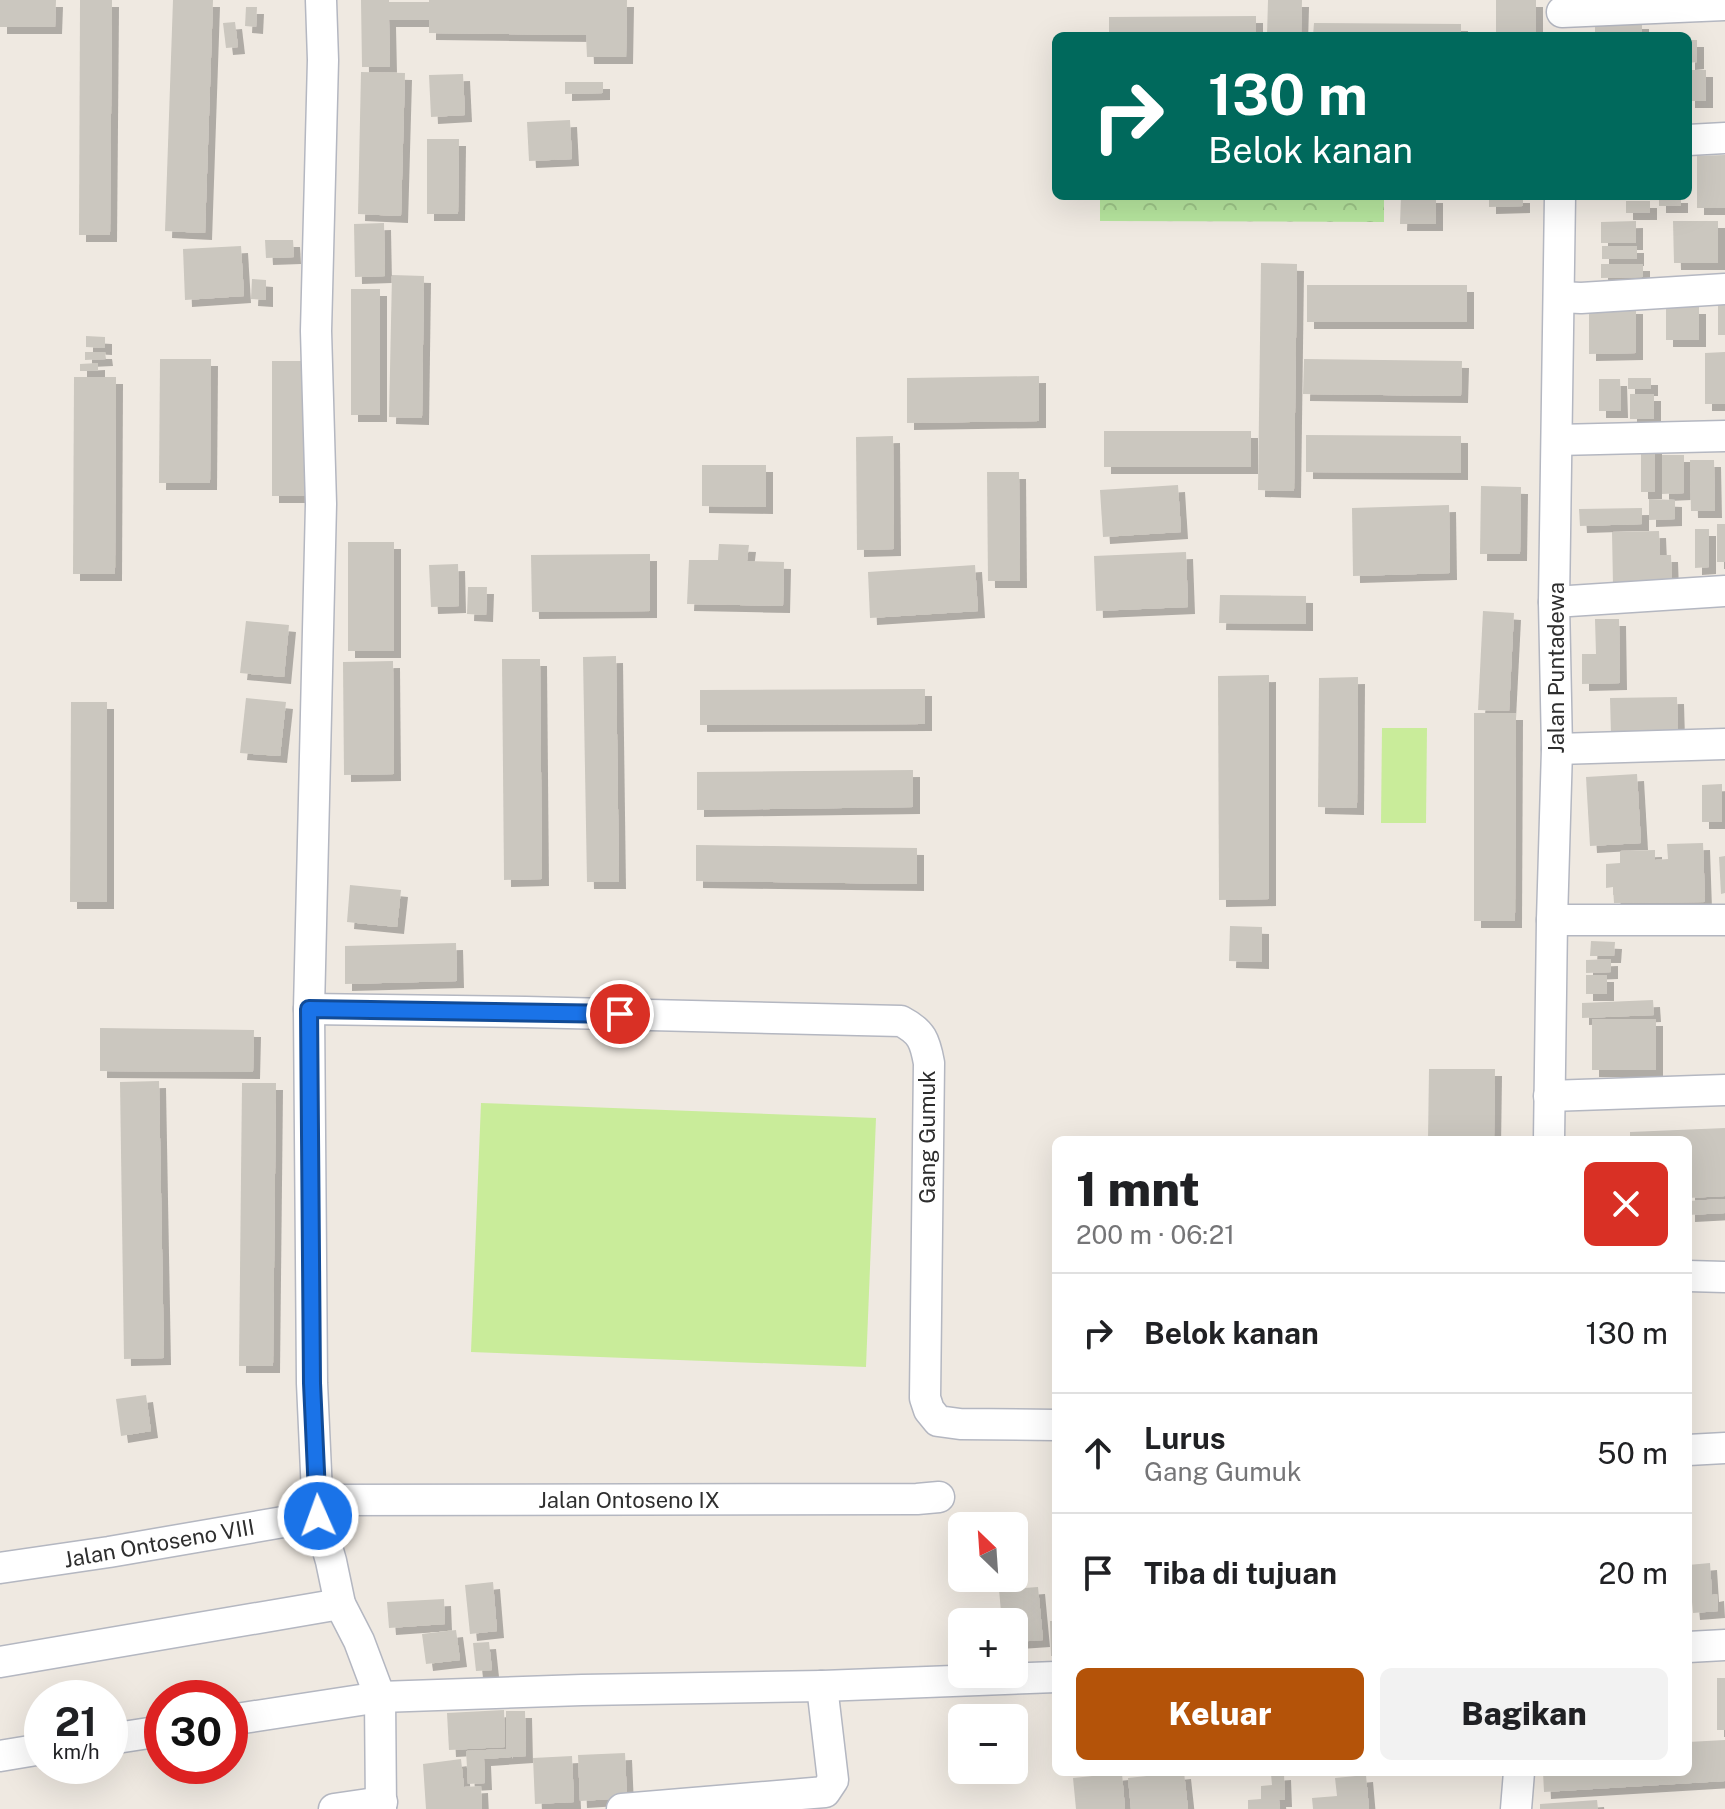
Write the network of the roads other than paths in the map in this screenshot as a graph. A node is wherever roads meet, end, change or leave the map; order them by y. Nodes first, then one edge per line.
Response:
1 (321, 0) edge
2 (1725, 5) edge
3 (1562, 16) edge
4 (1725, 138) edge
5 (1692, 140) edge
6 (1560, 200) edge
7 (1725, 289) edge
8 (1559, 297) junction
9 (1725, 436) edge
10 (1557, 440) junction
11 (1725, 591) edge
12 (1554, 602) junction
13 (1725, 744) edge
14 (1557, 749) junction
15 (1552, 920) junction
16 (1725, 920) edge
17 (309, 1009) junction
18 (1725, 1090) edge
19 (1549, 1096) junction
20 (1549, 1136) edge
21 (1692, 1276) edge
22 (1725, 1277) edge
23 (1052, 1425) edge
24 (1725, 1448) edge
25 (1692, 1450) edge
26 (939, 1497) dead end
27 (318, 1508) junction
28 (0, 1568) edge
29 (340, 1604) junction
30 (1725, 1645) edge
31 (1692, 1647) edge
32 (0, 1662) edge
33 (1052, 1677) edge
34 (822, 1686) junction
35 (380, 1697) junction
36 (248, 1717) edge
37 (24, 1752) edge
38 (0, 1756) edge
39 (1519, 1776) edge
40 (381, 1806) edge
41 (334, 1809) edge
42 (622, 1809) edge
43 (1516, 1809) edge

1 - 17 street
2 - 3 street
4 - 5 street
6 - 8 street, Jalan Puntadewa
7 - 8 street
8 - 10 street, Jalan Puntadewa
9 - 10 street
10 - 12 street, Jalan Puntadewa
11 - 12 street
12 - 14 street, Jalan Puntadewa
13 - 14 street
14 - 15 street, Jalan Puntadewa
15 - 16 street
15 - 19 street, Jalan Puntadewa
17 - 23 street, Gang Gumuk
17 - 27 street
18 - 19 street
19 - 20 street, Jalan Puntadewa
21 - 22 street
24 - 25 street
26 - 27 street, Jalan Ontoseno IX
27 - 28 street, Jalan Ontoseno VIII
27 - 29 street
29 - 32 street
29 - 35 street
30 - 31 street
33 - 34 street
34 - 35 street
34 - 42 street
35 - 36 street
35 - 40 street
37 - 38 street
39 - 43 street
40 - 41 street

